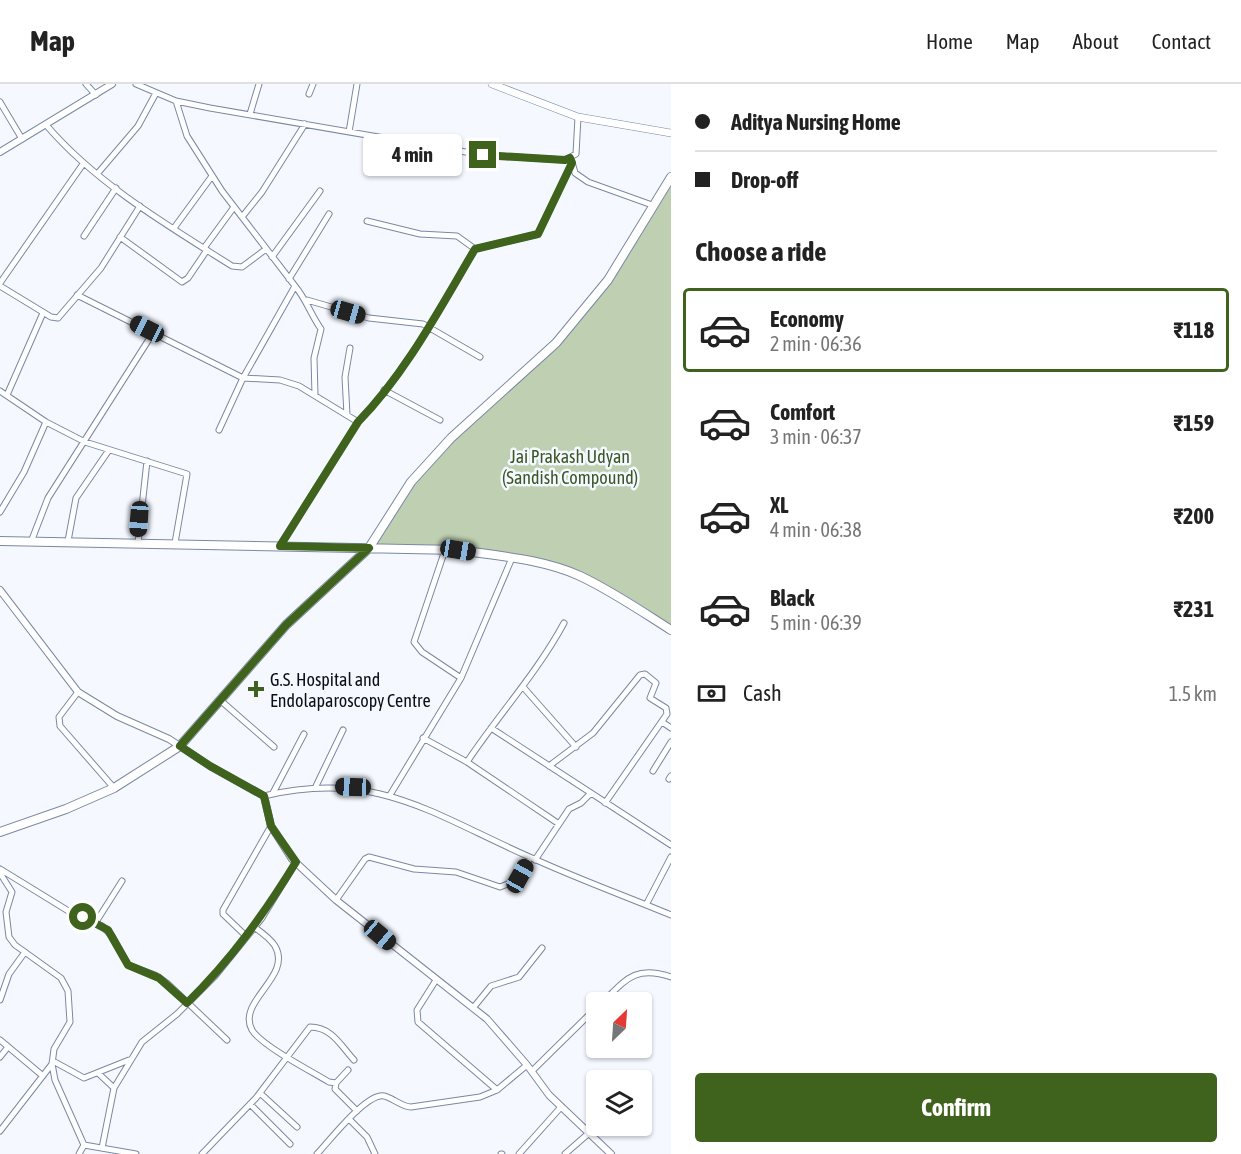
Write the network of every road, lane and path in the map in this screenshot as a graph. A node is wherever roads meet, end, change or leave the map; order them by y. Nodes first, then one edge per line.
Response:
1 (86, 84) edge
2 (112, 84) edge
3 (136, 84) edge
4 (259, 84) edge
5 (313, 84) edge
6 (357, 84) edge
7 (492, 84) edge
8 (156, 93) junction
9 (96, 94) junction
10 (309, 94) dead end
11 (176, 101) junction
12 (0, 102) edge
13 (250, 114) junction
14 (578, 117) junction
15 (305, 124) junction
16 (47, 126) junction
17 (349, 132) junction
18 (671, 133) edge
19 (22, 139) junction
20 (0, 152) edge
21 (571, 160) junction
22 (83, 164) junction
23 (98, 173) junction
24 (212, 176) junction
25 (671, 177) edge
26 (116, 188) junction
27 (320, 190) dead end
28 (652, 205) junction
29 (140, 206) junction
30 (234, 207) junction
31 (329, 214) dead end
32 (242, 217) junction
33 (367, 220) dead end
34 (174, 228) junction
35 (84, 236) dead end
36 (120, 237) junction
37 (206, 249) junction
38 (266, 249) junction
39 (475, 249) junction
40 (272, 257) junction
41 (289, 279) junction
42 (0, 285) edge
43 (295, 286) junction
44 (77, 295) junction
45 (307, 300) junction
46 (43, 313) junction
47 (429, 327) junction
48 (153, 333) junction
49 (350, 348) dead end
50 (480, 357) dead end
51 (243, 378) junction
52 (384, 390) junction
53 (0, 391) edge
54 (7, 395) junction
55 (315, 395) junction
56 (347, 415) junction
57 (440, 420) dead end
58 (46, 422) junction
59 (358, 422) junction
60 (219, 430) dead end
61 (85, 442) junction
62 (109, 450) junction
63 (147, 461) junction
64 (0, 512) edge
65 (0, 541) edge
66 (31, 542) junction
67 (68, 542) junction
68 (138, 543) junction
69 (175, 543) junction
70 (280, 546) junction
71 (369, 548) junction
72 (445, 550) junction
73 (512, 558) junction
74 (0, 590) edge
75 (564, 623) dead end
76 (671, 630) edge
77 (461, 678) junction
78 (524, 688) junction
79 (78, 692) junction
80 (220, 700) junction
81 (662, 722) junction
82 (491, 728) junction
83 (671, 728) edge
84 (343, 730) dead end
85 (304, 734) dead end
86 (423, 738) junction
87 (671, 742) edge
88 (180, 746) junction
89 (274, 747) dead end
90 (576, 747) junction
91 (467, 762) junction
92 (549, 766) junction
93 (653, 771) dead end
94 (316, 786) junction
95 (114, 788) junction
96 (591, 793) junction
97 (273, 794) junction
98 (390, 795) junction
99 (264, 796) junction
100 (605, 803) junction
101 (559, 824) junction
102 (271, 826) junction
103 (0, 832) edge
104 (671, 845) edge
105 (671, 857) edge
106 (533, 859) junction
107 (294, 860) junction
108 (0, 871) edge
109 (122, 881) dead end
110 (336, 900) junction
111 (646, 905) junction
112 (671, 915) edge
113 (96, 922) junction
114 (254, 927) junction
115 (246, 936) junction
116 (542, 948) dead end
117 (25, 952) junction
118 (671, 977) edge
119 (436, 980) junction
120 (613, 992) edge
121 (0, 1000) edge
122 (187, 1003) junction
123 (473, 1008) junction
124 (586, 1018) edge
125 (0, 1040) edge
126 (227, 1040) dead end
127 (8, 1047) junction
128 (0, 1057) edge
129 (289, 1058) junction
130 (129, 1060) junction
131 (354, 1060) dead end
132 (52, 1062) junction
133 (527, 1065) junction
134 (348, 1070) dead end
135 (532, 1071) junction
136 (98, 1072) junction
137 (43, 1076) junction
138 (336, 1083) junction
139 (114, 1088) junction
140 (497, 1090) junction
141 (260, 1093) junction
142 (250, 1104) junction
143 (561, 1107) junction
144 (357, 1112) junction
145 (349, 1119) junction
146 (297, 1127) dead end
147 (586, 1130) edge
148 (0, 1131) edge
149 (586, 1136) edge
150 (592, 1136) edge
151 (290, 1144) dead end
152 (84, 1145) junction
153 (102, 1148) junction
154 (323, 1148) junction
155 (79, 1154) edge
156 (136, 1154) edge
157 (202, 1154) edge
158 (317, 1154) edge
159 (330, 1154) edge
160 (375, 1154) edge
161 (519, 1154) edge
162 (565, 1154) edge
163 (611, 1154) edge

1 - 9 street
2 - 9 street
3 - 8 street
4 - 13 street
5 - 10 street
6 - 17 street
7 - 14 main road
8 - 11 street
8 - 23 street
9 - 16 street
11 - 13 street
11 - 24 street
12 - 19 street
13 - 15 street
14 - 18 main road
14 - 21 street
15 - 17 street
15 - 32 street
16 - 19 street
16 - 22 street
17 - 21 street
19 - 20 street
21 - 28 street
21 - 39 street
22 - 23 street
22 - 42 street
23 - 26 street
24 - 30 street
24 - 34 street
25 - 28 main road
26 - 29 street
26 - 35 street
27 - 40 street
28 - 71 main road
29 - 34 street
29 - 36 street
30 - 32 street
30 - 37 street
31 - 41 street
32 - 38 street
33 - 39 street
34 - 37 street
36 - 37 street
36 - 44 street
37 - 38 street
38 - 40 street
39 - 47 street
40 - 41 street
41 - 43 street
42 - 46 street
43 - 45 street
43 - 51 street
44 - 46 street
44 - 48 street
45 - 47 street
45 - 55 street
46 - 54 street
47 - 50 street
47 - 52 street
48 - 51 street
48 - 61 street
49 - 56 street
51 - 55 street
51 - 60 street
52 - 57 street
52 - 59 street
53 - 54 street
54 - 58 street
55 - 56 street
56 - 59 street
58 - 61 street
58 - 64 street
59 - 70 street
61 - 62 street
61 - 66 street
62 - 63 street
62 - 67 street
63 - 68 street
63 - 69 street
65 - 66 main road
66 - 67 main road
67 - 68 main road
68 - 69 main road
69 - 70 main road
70 - 71 main road
71 - 72 main road
71 - 80 main road
72 - 73 main road
72 - 77 street
73 - 76 main road
73 - 77 street
74 - 79 street
75 - 78 street
77 - 86 street
78 - 82 street
78 - 90 street
79 - 88 street
79 - 95 street
80 - 88 main road
80 - 89 street
81 - 83 street
81 - 90 street
81 - 100 street
82 - 91 street
82 - 92 street
84 - 94 street
85 - 97 street
86 - 91 street
86 - 98 street
87 - 93 street
88 - 95 main road
88 - 99 street
90 - 92 street
91 - 101 street
92 - 96 street
94 - 97 street
94 - 98 street
95 - 103 main road
96 - 100 street
96 - 101 street
97 - 99 street
98 - 106 street
99 - 102 street
100 - 104 street
101 - 106 street
102 - 107 street
102 - 115 street
105 - 111 street
106 - 110 street
106 - 111 street
107 - 110 street
107 - 114 street
108 - 113 street
108 - 117 street
109 - 113 street
110 - 119 street
111 - 112 street
113 - 122 street
114 - 115 street
114 - 129 street
115 - 122 street
116 - 123 street
117 - 121 street
117 - 132 street
118 - 120 street
119 - 123 street
119 - 140 street
122 - 126 street
122 - 130 street
123 - 133 street
124 - 135 street
125 - 127 street
127 - 128 street
127 - 137 street
129 - 131 street
129 - 138 street
129 - 141 street
130 - 136 street
130 - 139 street
132 - 136 street
132 - 137 street
132 - 152 street
133 - 135 street
133 - 140 street
134 - 138 street
135 - 143 street
136 - 139 street
137 - 148 street
138 - 144 street
139 - 153 street
140 - 144 street
141 - 142 street
141 - 146 street
142 - 151 street
142 - 157 street
143 - 147 street
143 - 161 street
144 - 145 street
145 - 154 street
145 - 160 street
149 - 162 street
150 - 163 street
152 - 153 street
152 - 155 street
153 - 156 street
154 - 158 street
154 - 159 street

